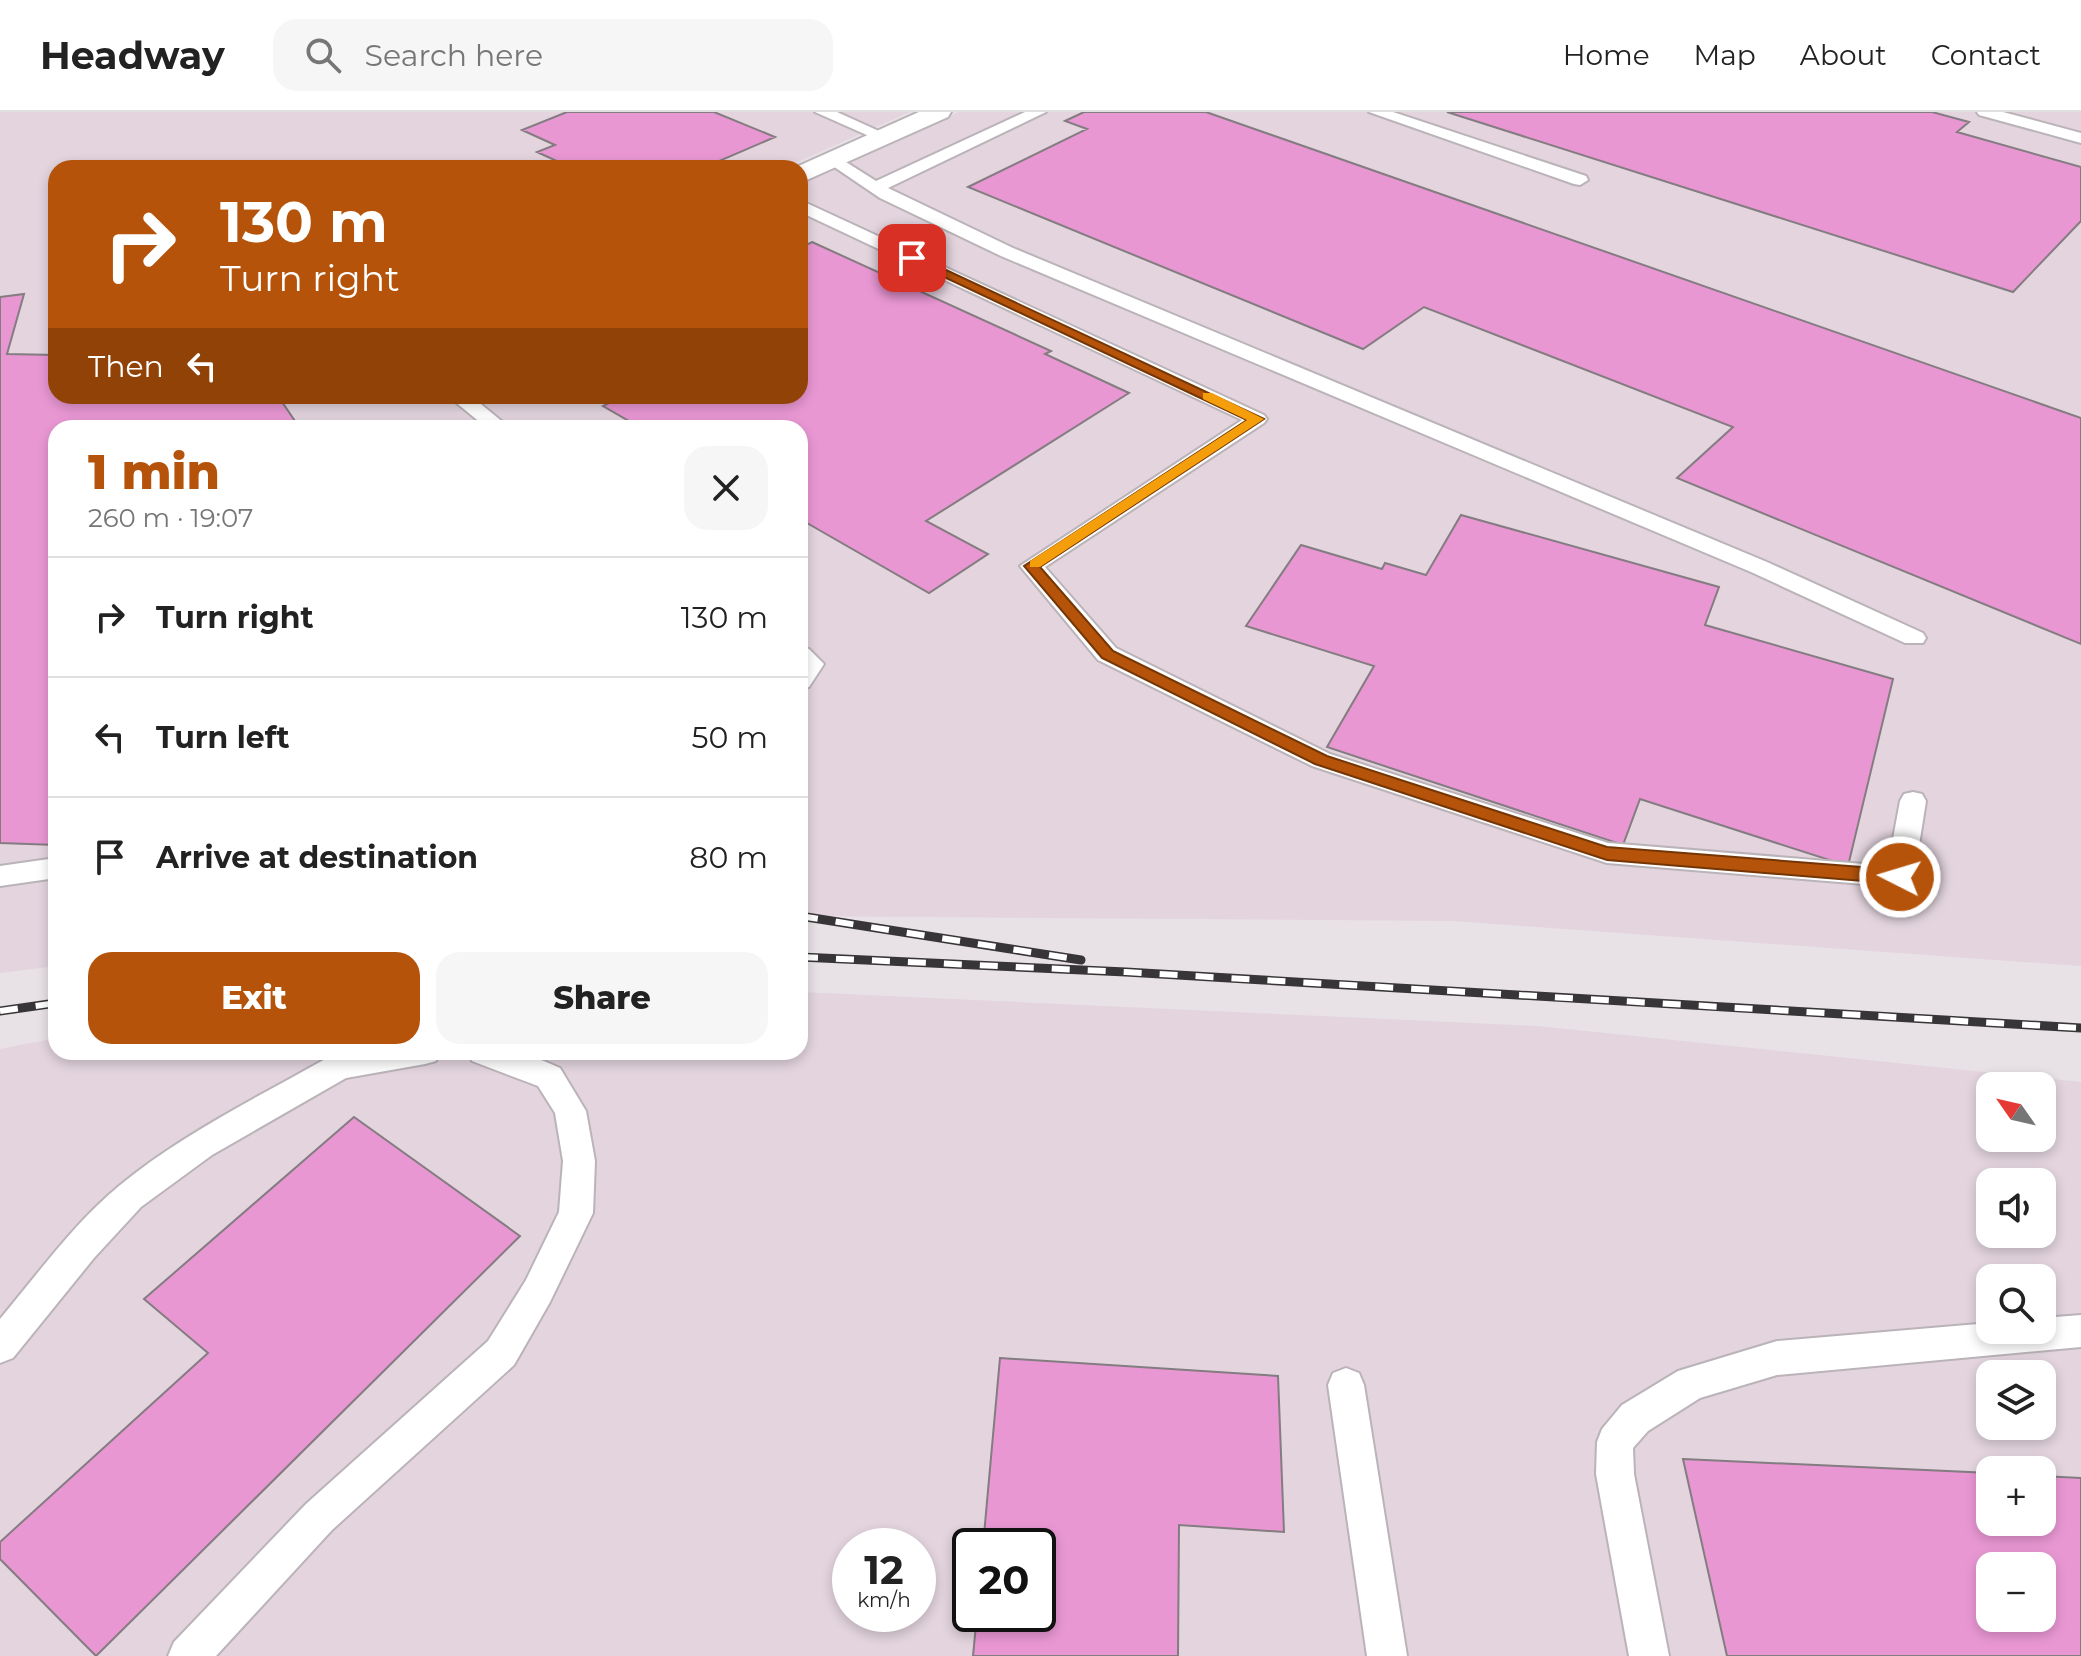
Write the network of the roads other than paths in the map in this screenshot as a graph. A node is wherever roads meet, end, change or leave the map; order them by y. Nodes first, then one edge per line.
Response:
1 (823, 112) edge
2 (939, 112) edge
3 (1038, 112) edge
4 (1377, 112) edge
5 (1985, 112) edge
6 (884, 137) junction
7 (2081, 138) edge
8 (832, 160) junction
9 (808, 171) edge
10 (1580, 180) dead end
11 (876, 187) junction
12 (808, 209) edge
13 (826, 217) junction
14 (808, 226) edge
15 (468, 404) edge
16 (490, 420) edge
17 (1914, 638) dead end
18 (1913, 801) dead end
19 (48, 869) edge
20 (0, 876) edge
21 (376, 1060) edge
22 (510, 1060) edge
23 (2081, 1331) edge
24 (0, 1346) edge
25 (1346, 1385) dead end
26 (188, 1656) edge
27 (1387, 1656) edge
28 (1649, 1656) edge

1 - 6 lane
2 - 6 street
3 - 11 lane
4 - 10 lane
5 - 7 lane
6 - 8 street
8 - 9 street
8 - 11 lane
11 - 17 lane
12 - 13 lane
13 - 14 lane
13 - 18 lane
15 - 16 lane
19 - 20 lane
21 - 24 lane
22 - 26 lane
23 - 28 lane
25 - 27 lane

